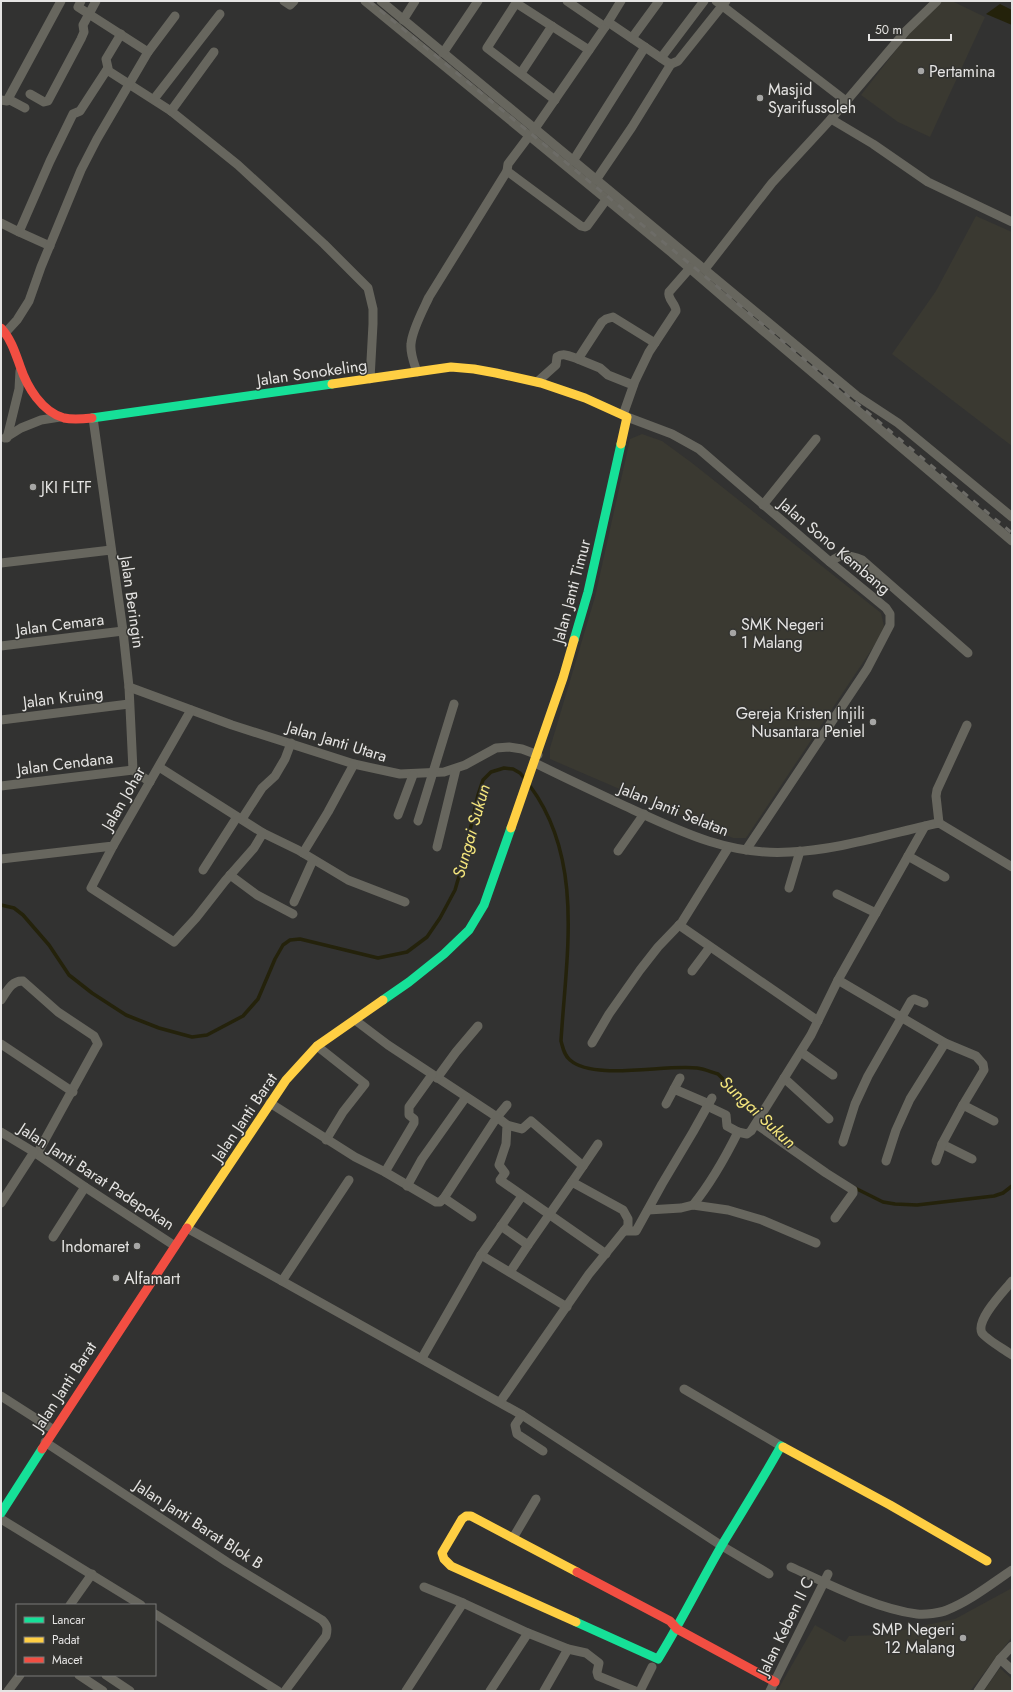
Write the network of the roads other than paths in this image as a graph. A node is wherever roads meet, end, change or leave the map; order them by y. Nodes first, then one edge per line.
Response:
1 (61, 1) edge
2 (81, 1) edge
3 (96, 1) edge
4 (284, 1) edge
5 (294, 1) edge
6 (365, 1) edge
7 (381, 1) edge
8 (415, 1) edge
9 (478, 1) edge
10 (567, 1) edge
11 (620, 1) edge
12 (658, 1) edge
13 (704, 1) edge
14 (937, 1) edge
15 (515, 2) edge
16 (721, 3) edge
17 (88, 13) junction
18 (220, 14) dead end
19 (175, 16) dead end
20 (403, 20) junction
21 (606, 24) junction
22 (552, 26) junction
23 (121, 34) junction
24 (632, 38) junction
25 (645, 47) junction
26 (589, 50) junction
27 (148, 52) junction
28 (214, 52) dead end
29 (443, 53) junction
30 (661, 58) junction
31 (671, 64) junction
32 (107, 70) junction
33 (521, 73) junction
34 (130, 83) junction
35 (30, 94) dead end
36 (5, 99) edge
37 (154, 99) junction
38 (555, 100) junction
39 (846, 101) junction
40 (25, 108) dead end
41 (171, 111) junction
42 (831, 119) junction
43 (531, 133) junction
44 (573, 161) junction
45 (507, 172) junction
46 (596, 180) junction
47 (606, 200) junction
48 (1012, 222) edge
49 (1, 223) edge
50 (20, 232) junction
51 (50, 246) junction
52 (690, 268) junction
53 (705, 270) junction
54 (3, 330) edge
55 (655, 343) junction
56 (578, 359) junction
57 (20, 367) junction
58 (417, 372) junction
59 (370, 379) junction
60 (537, 382) junction
61 (633, 385) junction
62 (625, 416) junction
63 (60, 417) junction
64 (93, 418) junction
65 (4, 438) edge
66 (816, 439) dead end
67 (763, 505) junction
68 (1012, 517) edge
69 (1012, 540) edge
70 (111, 550) junction
71 (830, 562) junction
72 (1, 563) edge
73 (123, 631) junction
74 (1, 646) edge
75 (968, 653) dead end
76 (129, 687) junction
77 (129, 704) junction
78 (454, 704) dead end
79 (191, 710) junction
80 (1, 720) edge
81 (967, 725) dead end
82 (291, 743) junction
83 (535, 762) junction
84 (354, 764) junction
85 (159, 767) junction
86 (456, 769) junction
87 (134, 770) junction
88 (433, 773) junction
89 (413, 775) junction
90 (150, 782) junction
91 (1, 786) edge
92 (644, 814) junction
93 (398, 815) dead end
94 (239, 818) junction
95 (418, 821) dead end
96 (939, 823) junction
97 (926, 826) junction
98 (263, 833) junction
99 (113, 846) junction
100 (437, 847) dead end
101 (728, 848) junction
102 (746, 850) junction
103 (618, 851) dead end
104 (800, 851) junction
105 (302, 853) junction
106 (908, 856) junction
107 (1, 859) edge
108 (314, 860) junction
109 (1012, 867) edge
110 (203, 870) dead end
111 (230, 875) junction
112 (945, 877) dead end
113 (789, 888) dead end
114 (837, 894) dead end
115 (294, 902) dead end
116 (405, 902) dead end
117 (876, 912) junction
118 (293, 914) dead end
119 (679, 925) junction
120 (710, 947) junction
121 (692, 971) dead end
122 (838, 980) junction
123 (1, 1000) edge
124 (924, 1003) dead end
125 (901, 1017) junction
126 (355, 1020) junction
127 (818, 1022) junction
128 (478, 1026) dead end
129 (592, 1043) dead end
130 (945, 1043) junction
131 (1, 1044) edge
132 (317, 1046) junction
133 (801, 1052) junction
134 (833, 1075) dead end
135 (435, 1076) junction
136 (680, 1078) dead end
137 (784, 1078) junction
138 (674, 1089) junction
139 (73, 1092) junction
140 (466, 1097) junction
141 (709, 1102) junction
142 (270, 1103) junction
143 (666, 1104) dead end
144 (507, 1105) dead end
145 (963, 1105) junction
146 (497, 1117) junction
147 (829, 1119) dead end
148 (994, 1121) dead end
149 (757, 1123) junction
150 (507, 1125) junction
151 (1, 1132) edge
152 (738, 1132) junction
153 (326, 1140) junction
154 (843, 1142) dead end
155 (598, 1144) dead end
156 (942, 1144) junction
157 (36, 1153) junction
158 (972, 1159) dead end
159 (886, 1161) dead end
160 (936, 1161) dead end
161 (583, 1166) junction
162 (385, 1172) junction
163 (349, 1180) dead end
164 (572, 1182) junction
165 (407, 1186) junction
166 (85, 1187) junction
167 (522, 1196) junction
168 (444, 1198) junction
169 (1, 1203) edge
170 (692, 1205) junction
171 (648, 1210) junction
172 (549, 1215) junction
173 (472, 1218) dead end
174 (835, 1218) dead end
175 (501, 1226) junction
176 (187, 1228) junction
177 (624, 1231) junction
178 (53, 1236) dead end
179 (816, 1242) dead end
180 (528, 1245) junction
181 (176, 1246) junction
182 (606, 1254) junction
183 (481, 1255) junction
184 (510, 1272) junction
185 (282, 1281) junction
186 (1012, 1281) edge
187 (567, 1307) junction
188 (1012, 1355) edge
189 (422, 1358) junction
190 (684, 1389) dead end
191 (1, 1396) edge
192 (500, 1402) junction
193 (522, 1415) junction
194 (54, 1430) junction
195 (45, 1442) junction
196 (781, 1446) junction
197 (543, 1451) dead end
198 (536, 1499) dead end
199 (2, 1509) edge
200 (1, 1519) edge
201 (514, 1538) junction
202 (722, 1546) junction
203 (987, 1561) dead end
204 (791, 1567) dead end
205 (1012, 1570) edge
206 (92, 1574) junction
207 (769, 1574) dead end
208 (826, 1578) junction
209 (424, 1587) dead end
210 (463, 1603) junction
211 (71, 1604) edge
212 (139, 1604) edge
213 (156, 1615) edge
214 (677, 1628) junction
215 (528, 1633) junction
216 (1012, 1646) edge
217 (568, 1649) junction
218 (1000, 1659) junction
219 (652, 1667) dead end
220 (1012, 1670) edge
221 (19, 1676) edge
222 (80, 1676) edge
223 (108, 1676) edge
224 (775, 1682) junction
225 (8, 1691) edge
226 (103, 1691) edge
227 (130, 1691) edge
228 (278, 1691) edge
229 (285, 1691) edge
230 (406, 1691) edge
231 (490, 1691) edge
232 (544, 1691) edge
233 (635, 1691) edge
234 (640, 1691) edge
235 (770, 1691) edge
236 (978, 1691) edge

1 - 36 street
2 - 17 street
3 - 17 street
4 - 5 street
6 - 43 street
7 - 20 street
8 - 20 street
9 - 29 street
10 - 21 street
11 - 21 street
12 - 24 street
13 - 30 street
14 - 39 street
15 - 22 street
15 - 33 street
16 - 31 street
16 - 39 street
17 - 23 street
17 - 35 street
18 - 37 street
19 - 27 street
20 - 29 street
21 - 24 street
21 - 26 street
22 - 26 street
22 - 33 street
23 - 27 street
23 - 32 street
24 - 25 street
25 - 30 street
25 - 44 street
26 - 38 street
27 - 34 street
28 - 41 street
29 - 43 street
30 - 31 street
31 - 46 street
32 - 34 street
32 - 50 street
33 - 38 street
34 - 37 street
34 - 51 street
36 - 40 street
37 - 41 street
38 - 43 street
39 - 42 street
41 - 59 street
42 - 48 street
42 - 53 street
43 - 44 street
43 - 45 street
43 - 47 street
44 - 46 street
45 - 47 street
45 - 58 street
46 - 53 street
47 - 52 street
49 - 50 street
50 - 51 street
51 - 54 street
52 - 55 street
52 - 69 street
53 - 68 street
54 - 57 street
55 - 56 street
55 - 61 street
56 - 60 street
56 - 61 street
57 - 63 street
57 - 65 street
58 - 59 street, Jalan Sonokeling
58 - 60 street, Jalan Sonokeling
59 - 64 street, Jalan Sonokeling
60 - 62 street, Jalan Sonokeling
61 - 62 street
62 - 67 street, Jalan Sono Kembang
62 - 83 street, Jalan Janti Timur
63 - 64 street, Jalan Sonokeling
63 - 65 street
64 - 70 street, Jalan Beringin
66 - 67 street
67 - 71 street, Jalan Sono Kembang
70 - 72 street
70 - 73 street, Jalan Beringin
71 - 75 street
71 - 102 street, Jalan Sono Kembang
73 - 74 street, Jalan Cemara
73 - 76 street, Jalan Beringin
76 - 77 street, Jalan Beringin
76 - 79 street, Jalan Janti Utara
77 - 80 street, Jalan Kruing
77 - 87 street, Jalan Beringin
78 - 88 street
79 - 82 street, Jalan Janti Utara
79 - 85 street, Jalan Johar
81 - 96 street
82 - 84 street, Jalan Janti Utara
82 - 94 street
83 - 86 street, Jalan Janti Utara
83 - 92 street, Jalan Janti Selatan
83 - 126 street, Jalan Janti Barat
84 - 89 street, Jalan Janti Utara
84 - 105 street
85 - 90 street, Jalan Johar
85 - 94 street
86 - 88 street, Jalan Janti Utara
86 - 100 street
87 - 90 street
87 - 91 street, Jalan Cendana
88 - 89 street, Jalan Janti Utara
88 - 95 street
89 - 93 street
90 - 99 street, Jalan Johar
92 - 101 street, Jalan Janti Selatan
92 - 103 street
94 - 98 street
94 - 110 street
96 - 97 street, Jalan Janti Selatan
96 - 109 street
97 - 104 street, Jalan Janti Selatan
97 - 106 street
98 - 105 street
98 - 111 street
99 - 107 street, Jalan Johar
99 - 111 street
101 - 102 street, Jalan Janti Selatan
101 - 119 street
102 - 104 street, Jalan Janti Selatan
104 - 113 street
105 - 108 street
106 - 112 street
106 - 117 street
108 - 115 street
108 - 116 street
111 - 118 street
114 - 117 street
117 - 122 street
119 - 120 street
119 - 129 street
120 - 121 street
120 - 127 street
122 - 125 street
122 - 127 street
123 - 139 street
124 - 125 street
125 - 130 street
125 - 154 street
126 - 132 street, Jalan Janti Barat
126 - 135 street
127 - 133 street
128 - 135 street
130 - 145 street
130 - 159 street
131 - 139 street
132 - 142 street, Jalan Janti Barat
132 - 153 street
133 - 134 street
133 - 137 street
135 - 140 street
135 - 162 street
136 - 138 street
137 - 147 street
137 - 149 street
138 - 141 street
138 - 143 street
139 - 157 street
140 - 146 street
140 - 165 street
141 - 152 street
141 - 171 street
142 - 153 street
142 - 176 street, Jalan Janti Barat
144 - 146 street
145 - 148 street
145 - 156 street
146 - 150 street
146 - 168 street
149 - 152 street
149 - 174 street
150 - 161 street
150 - 167 street
151 - 157 street, Jalan Janti Barat Padepokan
152 - 170 street
153 - 162 street
155 - 161 street
156 - 158 street
156 - 160 street
157 - 166 street, Jalan Janti Barat Padepokan
157 - 169 street
161 - 164 street
162 - 165 street
163 - 185 street
164 - 172 street
164 - 177 street
165 - 168 street
166 - 178 street
166 - 181 street, Jalan Janti Barat Padepokan
167 - 172 street
167 - 175 street
168 - 173 street
170 - 171 street
170 - 179 street
171 - 177 street
172 - 180 street
172 - 182 street
175 - 180 street
175 - 183 street
176 - 181 street, Jalan Janti Barat
176 - 185 street
177 - 182 street
180 - 184 street
181 - 194 street, Jalan Janti Barat
182 - 187 street
183 - 184 street
183 - 189 street
184 - 187 street
185 - 189 street
186 - 188 street
187 - 192 street
189 - 192 street
190 - 196 street
191 - 194 street
192 - 193 street
193 - 197 street
193 - 202 street
194 - 195 street, Jalan Janti Barat
195 - 199 street, Jalan Janti Barat
195 - 229 street, Jalan Janti Barat Blok B
196 - 202 street
196 - 203 street
198 - 201 street
200 - 206 street
201 - 214 street
201 - 214 street
202 - 207 street
202 - 214 street
204 - 208 street
205 - 208 street
206 - 211 street
206 - 212 street
208 - 224 street, Jalan Keben II C
209 - 210 street
210 - 215 street
210 - 230 street
213 - 228 street
214 - 224 street
215 - 217 street
215 - 231 street
216 - 218 street
217 - 232 street
217 - 233 street
218 - 220 street
218 - 236 street
219 - 234 street
221 - 225 street
222 - 226 street
223 - 227 street
224 - 235 street, Jalan Keben II C

